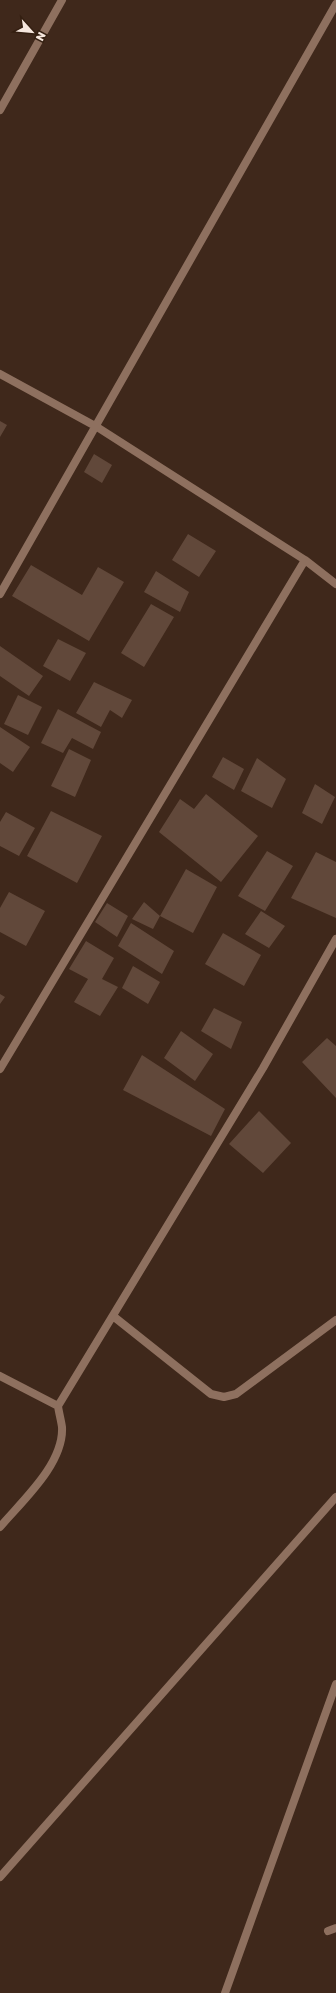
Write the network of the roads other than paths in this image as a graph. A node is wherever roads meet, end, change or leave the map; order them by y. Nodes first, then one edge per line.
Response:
1 (62, 0) edge
2 (336, 4) edge
3 (0, 110) edge
4 (0, 374) edge
5 (97, 427) junction
6 (305, 560) junction
7 (336, 584) edge
8 (0, 594) edge
9 (336, 939) edge
10 (0, 1069) edge
11 (113, 1316) junction
12 (336, 1320) edge
13 (0, 1376) edge
14 (58, 1406) junction
15 (336, 1497) edge
16 (0, 1527) edge
17 (336, 1684) edge
18 (0, 1877) edge
19 (225, 1993) edge

1 - 3 street
2 - 5 street
4 - 5 street
5 - 6 street
5 - 8 street
6 - 7 street
6 - 10 street
9 - 11 street
11 - 12 street
11 - 14 street
13 - 14 street
14 - 16 street
15 - 18 street
17 - 19 street

